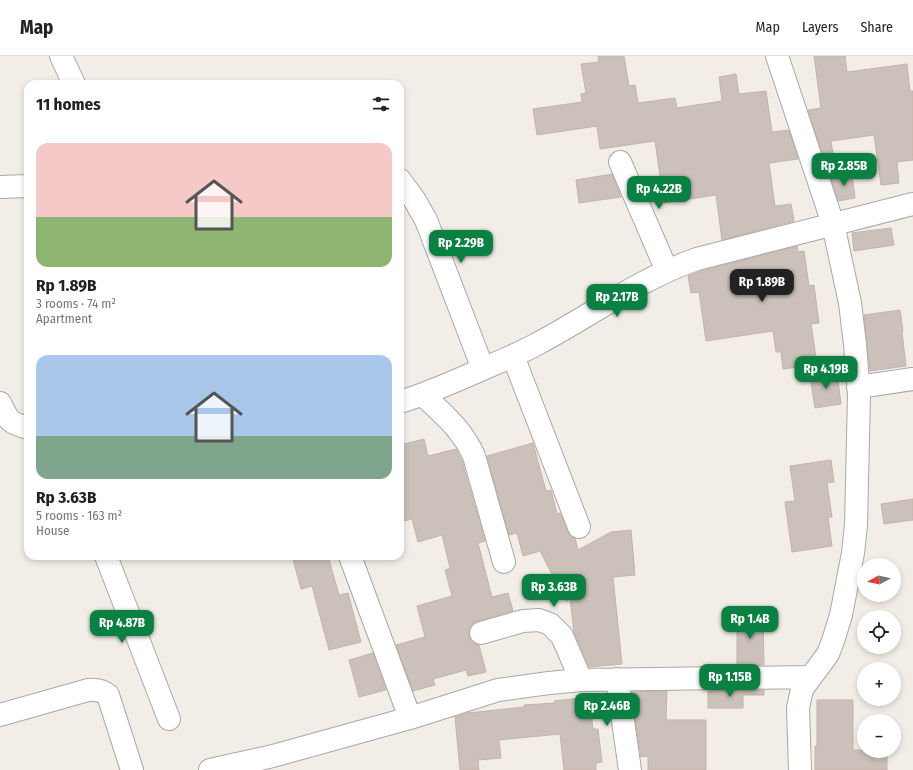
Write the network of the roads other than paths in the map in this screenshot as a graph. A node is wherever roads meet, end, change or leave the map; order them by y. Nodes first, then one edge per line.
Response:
1 (62, 56) edge
2 (777, 56) edge
3 (72, 80) edge
4 (620, 162) dead end
5 (404, 185) edge
6 (24, 186) edge
7 (0, 187) edge
8 (913, 204) edge
9 (832, 224) junction
10 (667, 270) junction
11 (513, 356) junction
12 (483, 369) junction
13 (913, 379) edge
14 (858, 387) junction
15 (423, 395) junction
16 (404, 401) edge
17 (0, 402) edge
18 (24, 427) edge
19 (579, 527) dead end
20 (108, 560) edge
21 (351, 560) edge
22 (504, 562) dead end
23 (481, 633) dead end
24 (810, 677) junction
25 (617, 679) junction
26 (582, 680) junction
27 (0, 715) edge
28 (410, 718) junction
29 (169, 719) dead end
30 (132, 770) edge
31 (210, 770) edge
32 (630, 770) edge
33 (800, 770) edge

1 - 3 street
2 - 9 street
4 - 10 street
5 - 12 street
6 - 7 street
8 - 9 street
9 - 10 street
9 - 14 street
10 - 11 street
11 - 12 street
11 - 19 street
12 - 15 street
13 - 14 street
14 - 24 street
15 - 16 street
15 - 22 street
17 - 18 street
20 - 29 street
21 - 28 street
23 - 26 street
24 - 25 street
24 - 33 street
25 - 26 street
25 - 32 street
26 - 28 street
27 - 30 street
28 - 31 street

